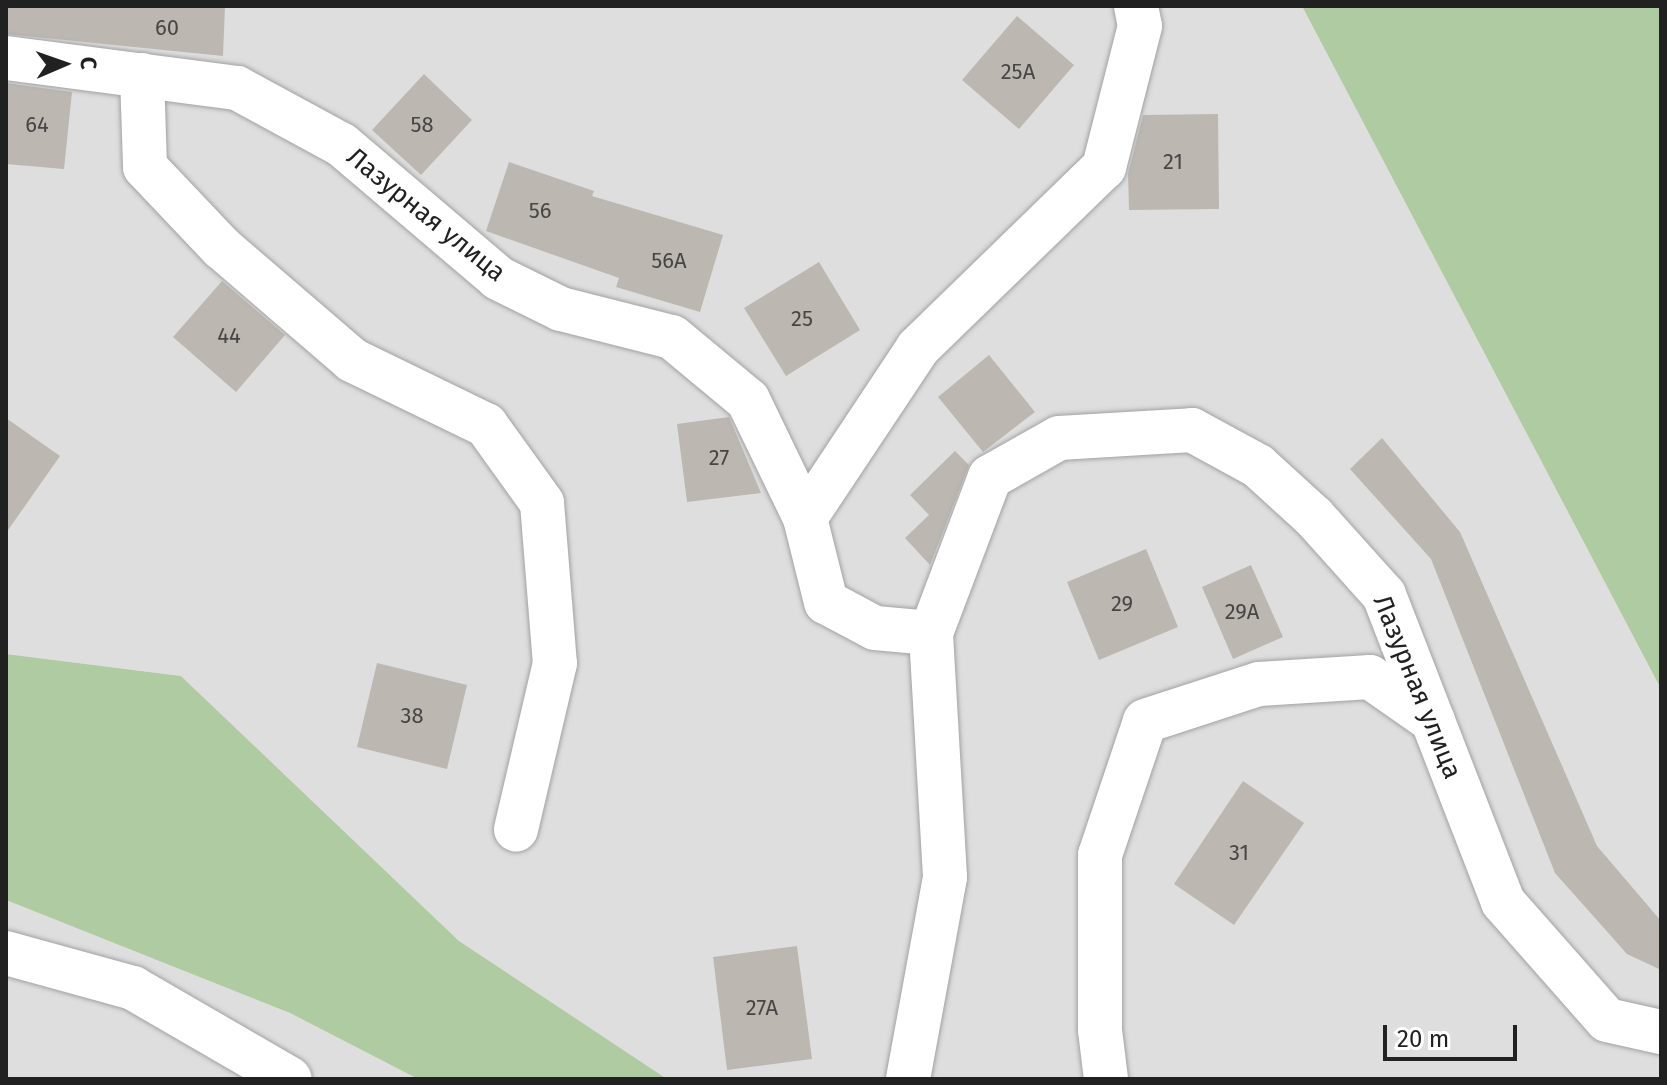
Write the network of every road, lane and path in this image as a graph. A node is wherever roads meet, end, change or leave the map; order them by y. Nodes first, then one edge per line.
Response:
1 (1136, 6) edge
2 (6, 58) edge
3 (142, 75) junction
4 (805, 518) junction
5 (931, 633) junction
6 (1433, 721) junction
7 (516, 829) dead end
8 (6, 953) edge
9 (1661, 1032) edge
10 (290, 1079) edge
11 (908, 1079) edge
12 (1106, 1079) edge

1 - 4 street
2 - 3 street, Лазурная улица
3 - 4 street, Лазурная улица
3 - 7 street
4 - 5 street, Лазурная улица
5 - 6 street, Лазурная улица
5 - 11 street, Лазурная улица
6 - 9 street, Лазурная улица
6 - 12 street
8 - 10 street

